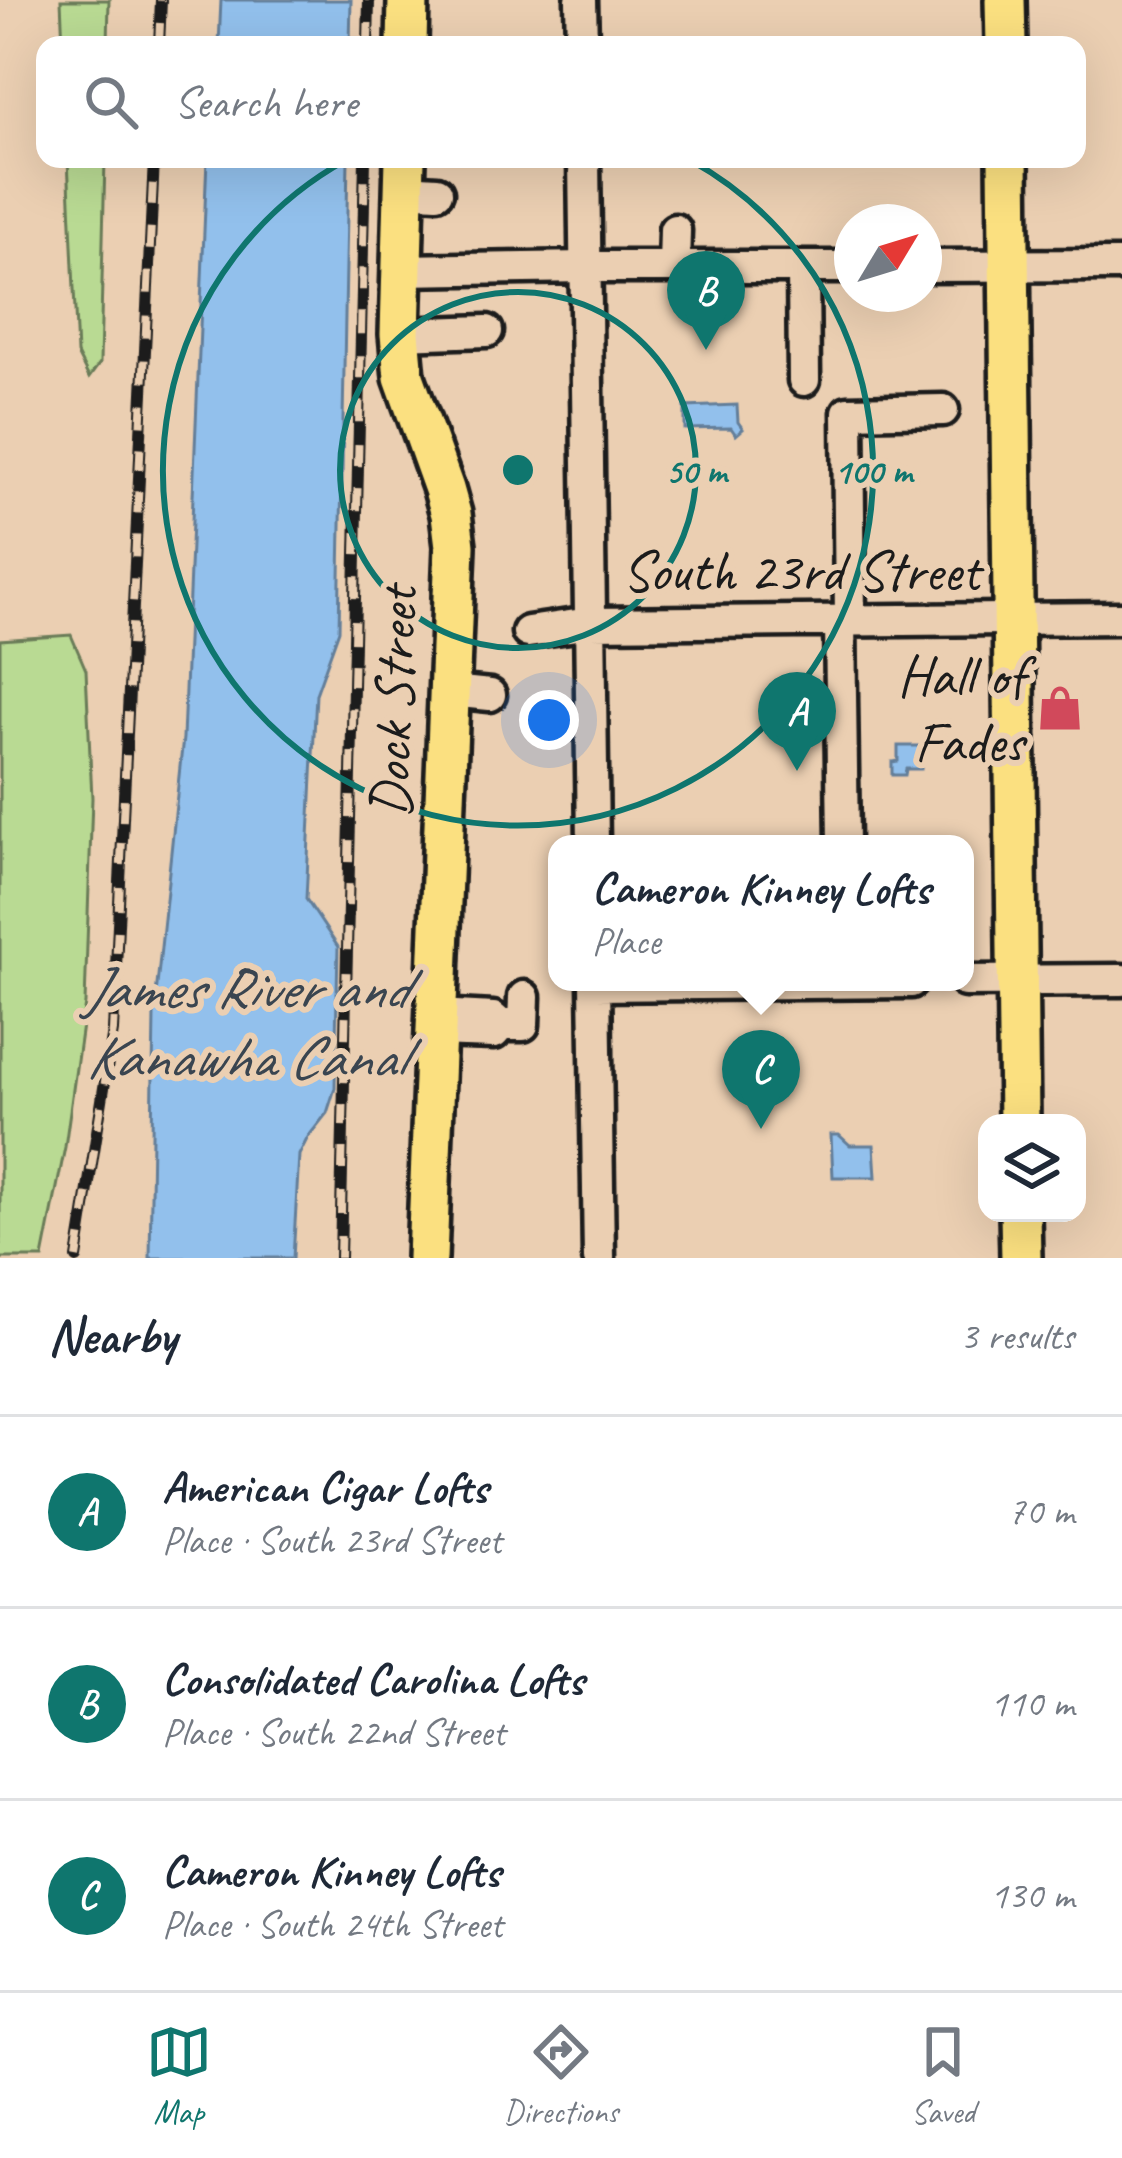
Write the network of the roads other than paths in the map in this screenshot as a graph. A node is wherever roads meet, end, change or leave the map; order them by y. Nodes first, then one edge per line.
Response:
1 (408, 0) edge
2 (581, 0) edge
3 (1005, 0) edge
4 (407, 36) edge
5 (582, 36) edge
6 (1006, 36) edge
7 (584, 168) edge
8 (1008, 168) edge
9 (415, 181) edge
10 (675, 230) dead end
11 (1010, 265) junction
12 (1122, 265) edge
13 (942, 266) edge
14 (585, 267) junction
15 (674, 267) junction
16 (834, 267) edge
17 (803, 268) junction
18 (402, 270) junction
19 (487, 332) dead end
20 (400, 334) junction
21 (804, 380) dead end
22 (943, 410) dead end
23 (1122, 619) edge
24 (1012, 620) junction
25 (528, 621) dead end
26 (845, 621) junction
27 (590, 623) junction
28 (593, 835) edge
29 (843, 835) edge
30 (1122, 980) edge
31 (1017, 981) junction
32 (974, 982) edge
33 (595, 991) edge
34 (524, 997) dead end
35 (437, 1023) junction
36 (1019, 1114) edge
37 (1020, 1222) edge
38 (427, 1258) edge
39 (599, 1258) edge
40 (1021, 1258) edge

1 - 4 main road
2 - 5 street
3 - 6 main road
7 - 14 street
8 - 11 main road
9 - 18 main road, Dock Street
10 - 15 street
11 - 12 street
11 - 13 street
11 - 24 main road
14 - 15 street
14 - 18 street
14 - 27 street
15 - 17 street
16 - 17 street
17 - 21 street
18 - 20 main road, Dock Street
19 - 20 street
20 - 35 main road, Dock Street
22 - 26 street
23 - 24 street, South 23rd Street
24 - 26 street, South 23rd Street
24 - 31 main road
25 - 27 street, South 23rd Street
26 - 27 street, South 23rd Street
26 - 29 street
27 - 28 street
30 - 31 street
31 - 32 street
31 - 36 main road
33 - 39 street
34 - 35 street
35 - 38 main road, Dock Street
37 - 40 main road

